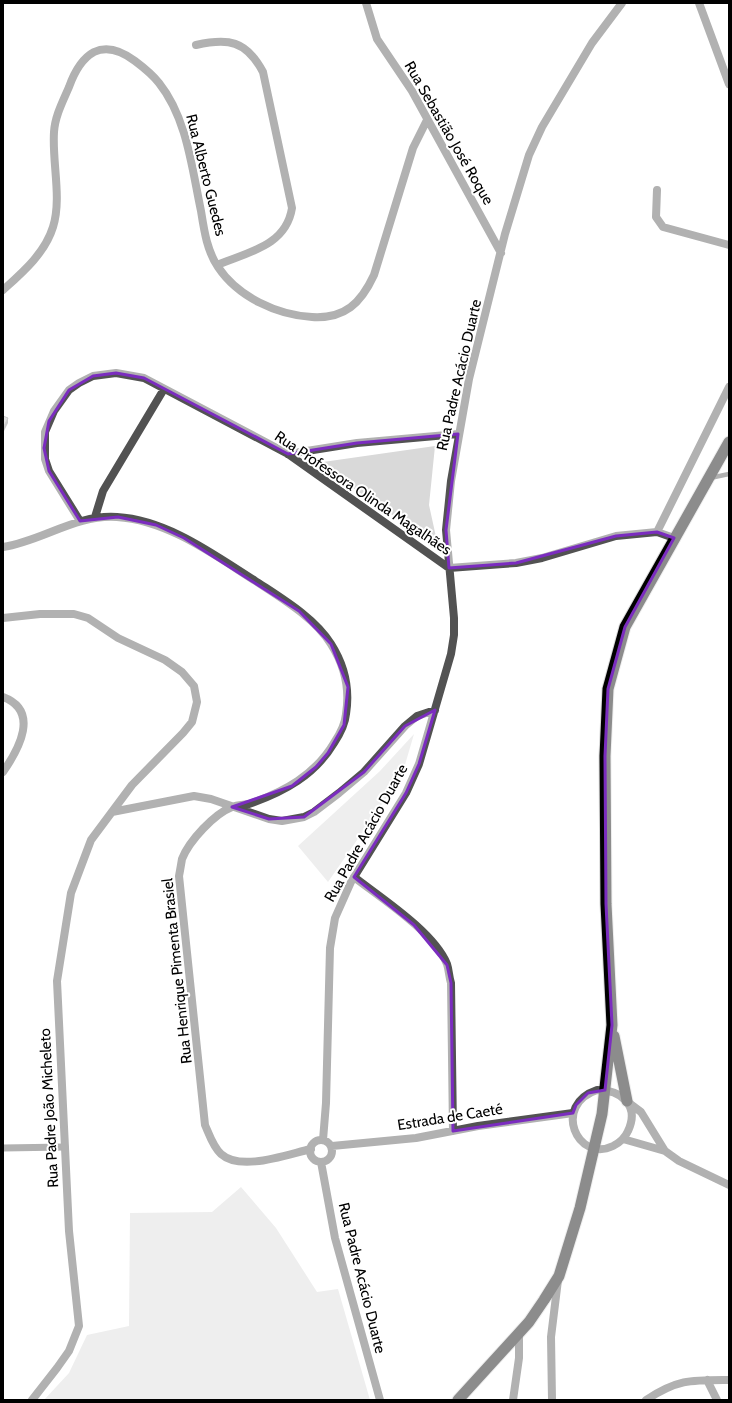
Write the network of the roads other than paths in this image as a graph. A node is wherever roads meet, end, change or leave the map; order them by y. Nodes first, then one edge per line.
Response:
1 (366, 3) edge
2 (622, 3) edge
3 (699, 3) edge
4 (196, 45) dead end
5 (729, 84) edge
6 (427, 120) junction
7 (657, 190) dead end
8 (729, 246) edge
9 (501, 253) junction
10 (216, 265) junction
11 (3, 290) edge
12 (729, 387) edge
13 (164, 389) junction
14 (458, 434) junction
15 (729, 442) edge
16 (288, 454) junction
17 (729, 474) edge
18 (709, 479) junction
19 (95, 517) junction
20 (80, 521) junction
21 (657, 532) junction
22 (674, 538) junction
23 (3, 547) edge
24 (449, 568) junction
25 (3, 618) edge
26 (3, 697) edge
27 (436, 710) junction
28 (3, 772) edge
29 (232, 807) junction
30 (112, 812) junction
31 (354, 877) junction
32 (612, 1025) junction
33 (606, 1090) junction
34 (628, 1102) junction
35 (573, 1113) junction
36 (453, 1131) junction
37 (623, 1139) junction
38 (323, 1140) junction
39 (332, 1146) junction
40 (65, 1147) junction
41 (3, 1148) edge
42 (595, 1148) junction
43 (311, 1149) junction
44 (665, 1151) junction
45 (322, 1162) junction
46 (729, 1185) edge
47 (558, 1276) junction
48 (519, 1332) junction
49 (707, 1380) junction
50 (729, 1380) edge
51 (32, 1400) edge
52 (380, 1400) edge
53 (458, 1400) edge
54 (513, 1400) edge
55 (552, 1400) edge
56 (646, 1400) edge
57 (717, 1400) edge

1 - 6 street, Rua Sebastião José Roque
2 - 9 street, Rua Padre Acácio Duarte
3 - 5 street
4 - 10 street
6 - 9 street, Rua Sebastião José Roque
6 - 10 street, Rua Alberto Guedes
7 - 8 street
9 - 14 street, Rua Padre Acácio Duarte
10 - 11 street, Rua Alberto Guedes
12 - 21 street
13 - 16 street, Rua Professora Olinda Magalhães
13 - 19 street
13 - 20 street, Rua Professora Olinda Magalhães
14 - 16 street
14 - 24 street, Rua Padre Acácio Duarte
15 - 18 highway
16 - 24 street, Rua Professora Olinda Magalhães
17 - 18 lane
18 - 22 highway
19 - 20 street, Rua Henrique Pimenta Brasiel
19 - 29 street, Rua Henrique Pimenta Brasiel
20 - 23 street, Rua Henrique Pimenta Brasiel
21 - 22 street
21 - 24 street
22 - 32 highway
24 - 27 street, Rua Padre Acácio Duarte
25 - 30 street, Rua Padre João Micheleto
26 - 28 street
27 - 29 street
27 - 31 street, Rua Padre Acácio Duarte
29 - 30 street
29 - 43 street, Rua Henrique Pimenta Brasiel
30 - 40 street, Rua Padre João Micheleto
31 - 36 street
31 - 38 street, Rua Padre Acácio Duarte
32 - 33 highway
32 - 34 highway
33 - 34 street
33 - 35 street
33 - 42 highway
34 - 37 street
34 - 44 street
35 - 36 street, Estrada de Caeté
35 - 42 street
36 - 39 street, Estrada de Caeté
37 - 42 street
37 - 44 street
38 - 39 street
38 - 43 street
39 - 45 street
40 - 41 street
40 - 51 street, Rua Padre João Micheleto
42 - 47 highway
43 - 45 street
44 - 46 street
45 - 52 street, Rua Padre Acácio Duarte
47 - 48 highway
47 - 55 street
48 - 53 highway
48 - 54 street
49 - 50 street
49 - 56 street
49 - 57 street

